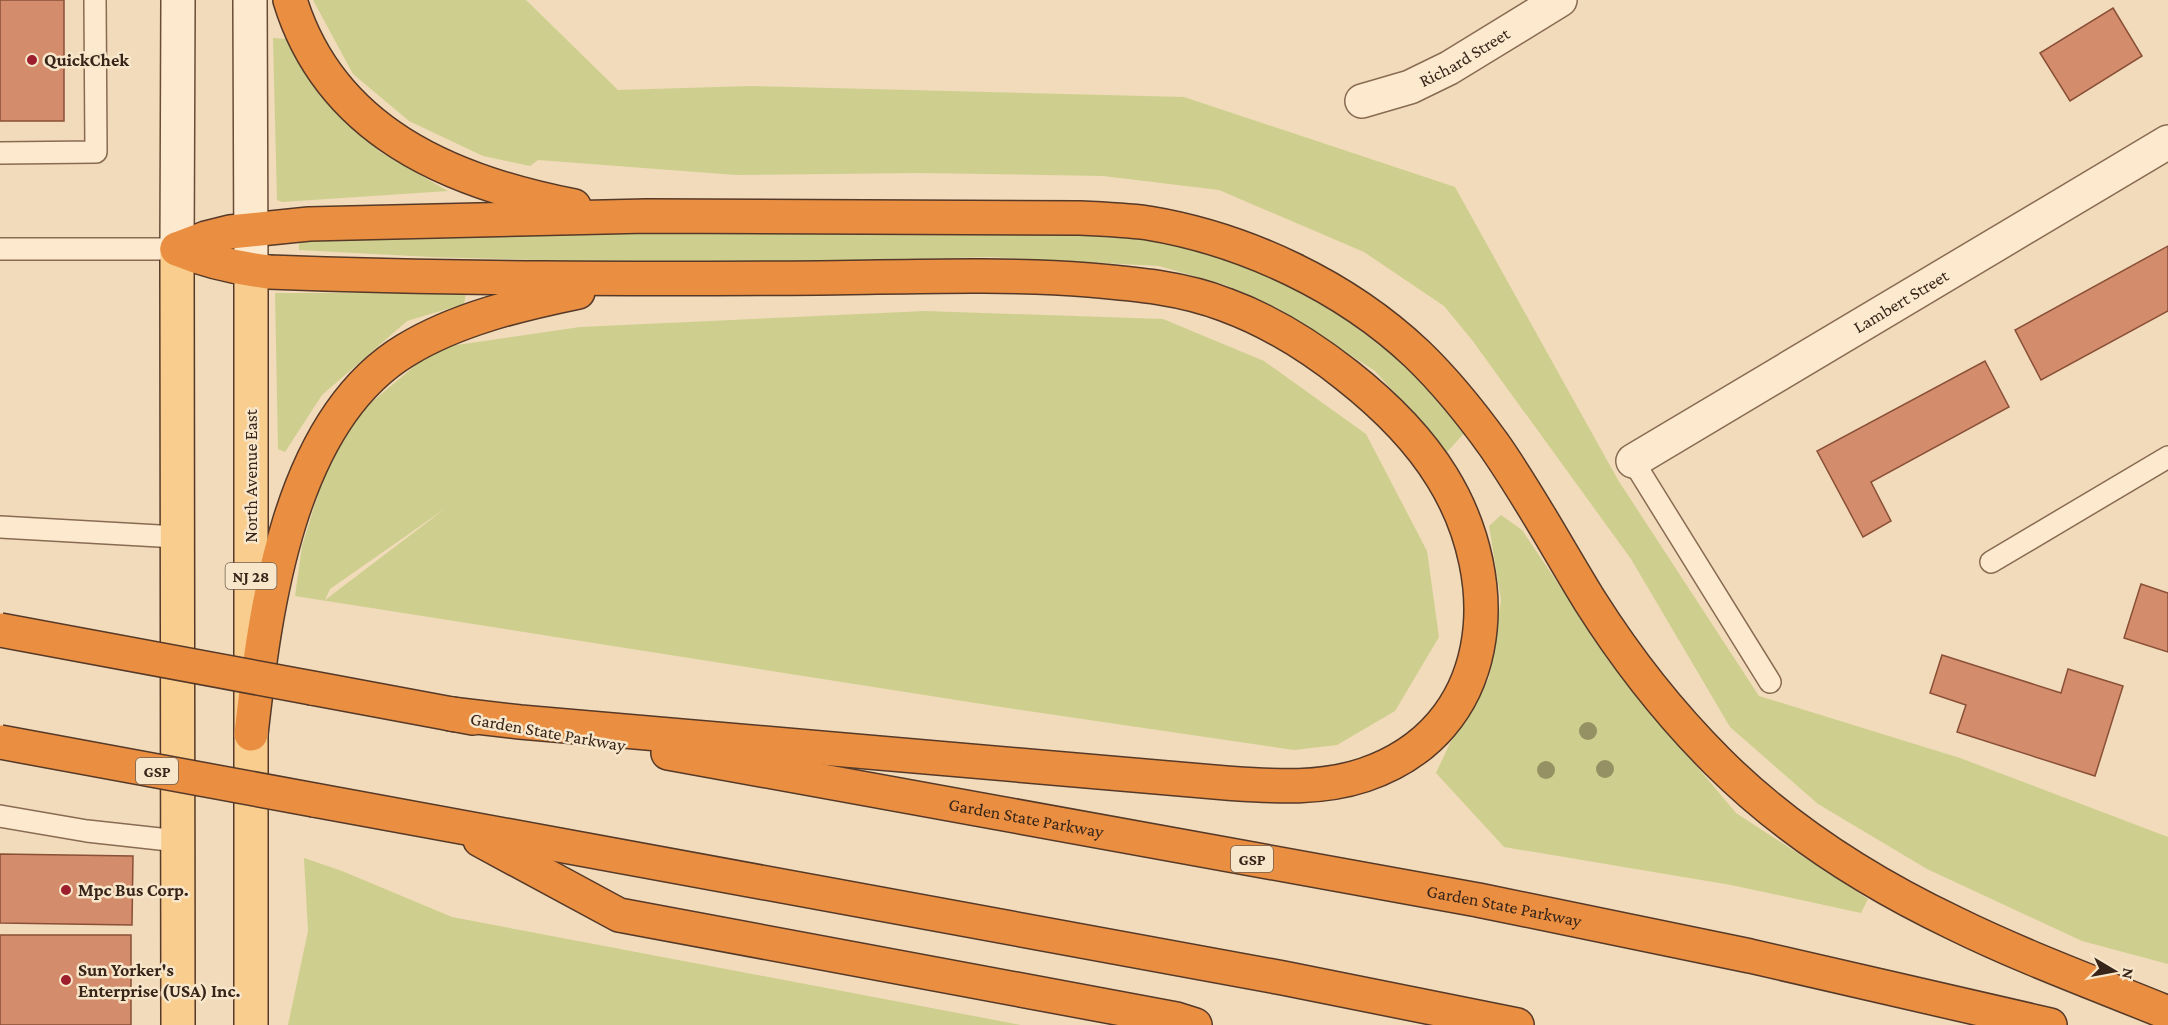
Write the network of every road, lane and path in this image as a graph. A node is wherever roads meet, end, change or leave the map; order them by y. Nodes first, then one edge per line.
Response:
1 (95, 0) edge
2 (178, 0) edge
3 (250, 0) edge
4 (290, 0) edge
5 (1560, 0) edge
6 (1362, 100) dead end
7 (2168, 142) edge
8 (0, 153) edge
9 (647, 216) junction
10 (251, 229) junction
11 (0, 249) edge
12 (177, 249) junction
13 (251, 270) junction
14 (673, 279) junction
15 (2168, 457) edge
16 (1633, 461) joint
17 (0, 527) edge
18 (177, 537) junction
19 (1991, 562) dead end
20 (0, 630) edge
21 (1770, 682) dead end
22 (451, 714) junction
23 (251, 734) junction
24 (0, 742) edge
25 (0, 816) edge
26 (452, 825) junction
27 (178, 841) junction
28 (2168, 1013) edge
29 (178, 1025) edge
30 (251, 1025) edge
31 (1195, 1025) edge
32 (1517, 1025) edge
33 (2050, 1025) edge

1 - 8 lane
2 - 12 street
3 - 10 street, North Avenue East / NJ 28
4 - 9 highway
5 - 6 street, Richard Street
7 - 16 street, Lambert Street
9 - 10 highway
9 - 28 highway
10 - 12 highway
10 - 13 street, North Avenue East / NJ 28
11 - 12 lane
12 - 13 highway
12 - 18 main road
13 - 14 highway
13 - 23 main road, North Avenue East / NJ 28
14 - 22 highway
14 - 23 highway
15 - 19 lane
16 - 21 lane
17 - 18 lane
18 - 27 main road
20 - 22 highway, Garden State Parkway / GSP, bridge
22 - 33 highway, Garden State Parkway / GSP
23 - 30 main road, North Avenue East / NJ 28
24 - 26 highway, GSP, bridge
25 - 27 lane
26 - 31 highway
26 - 32 highway, GSP
27 - 29 main road

